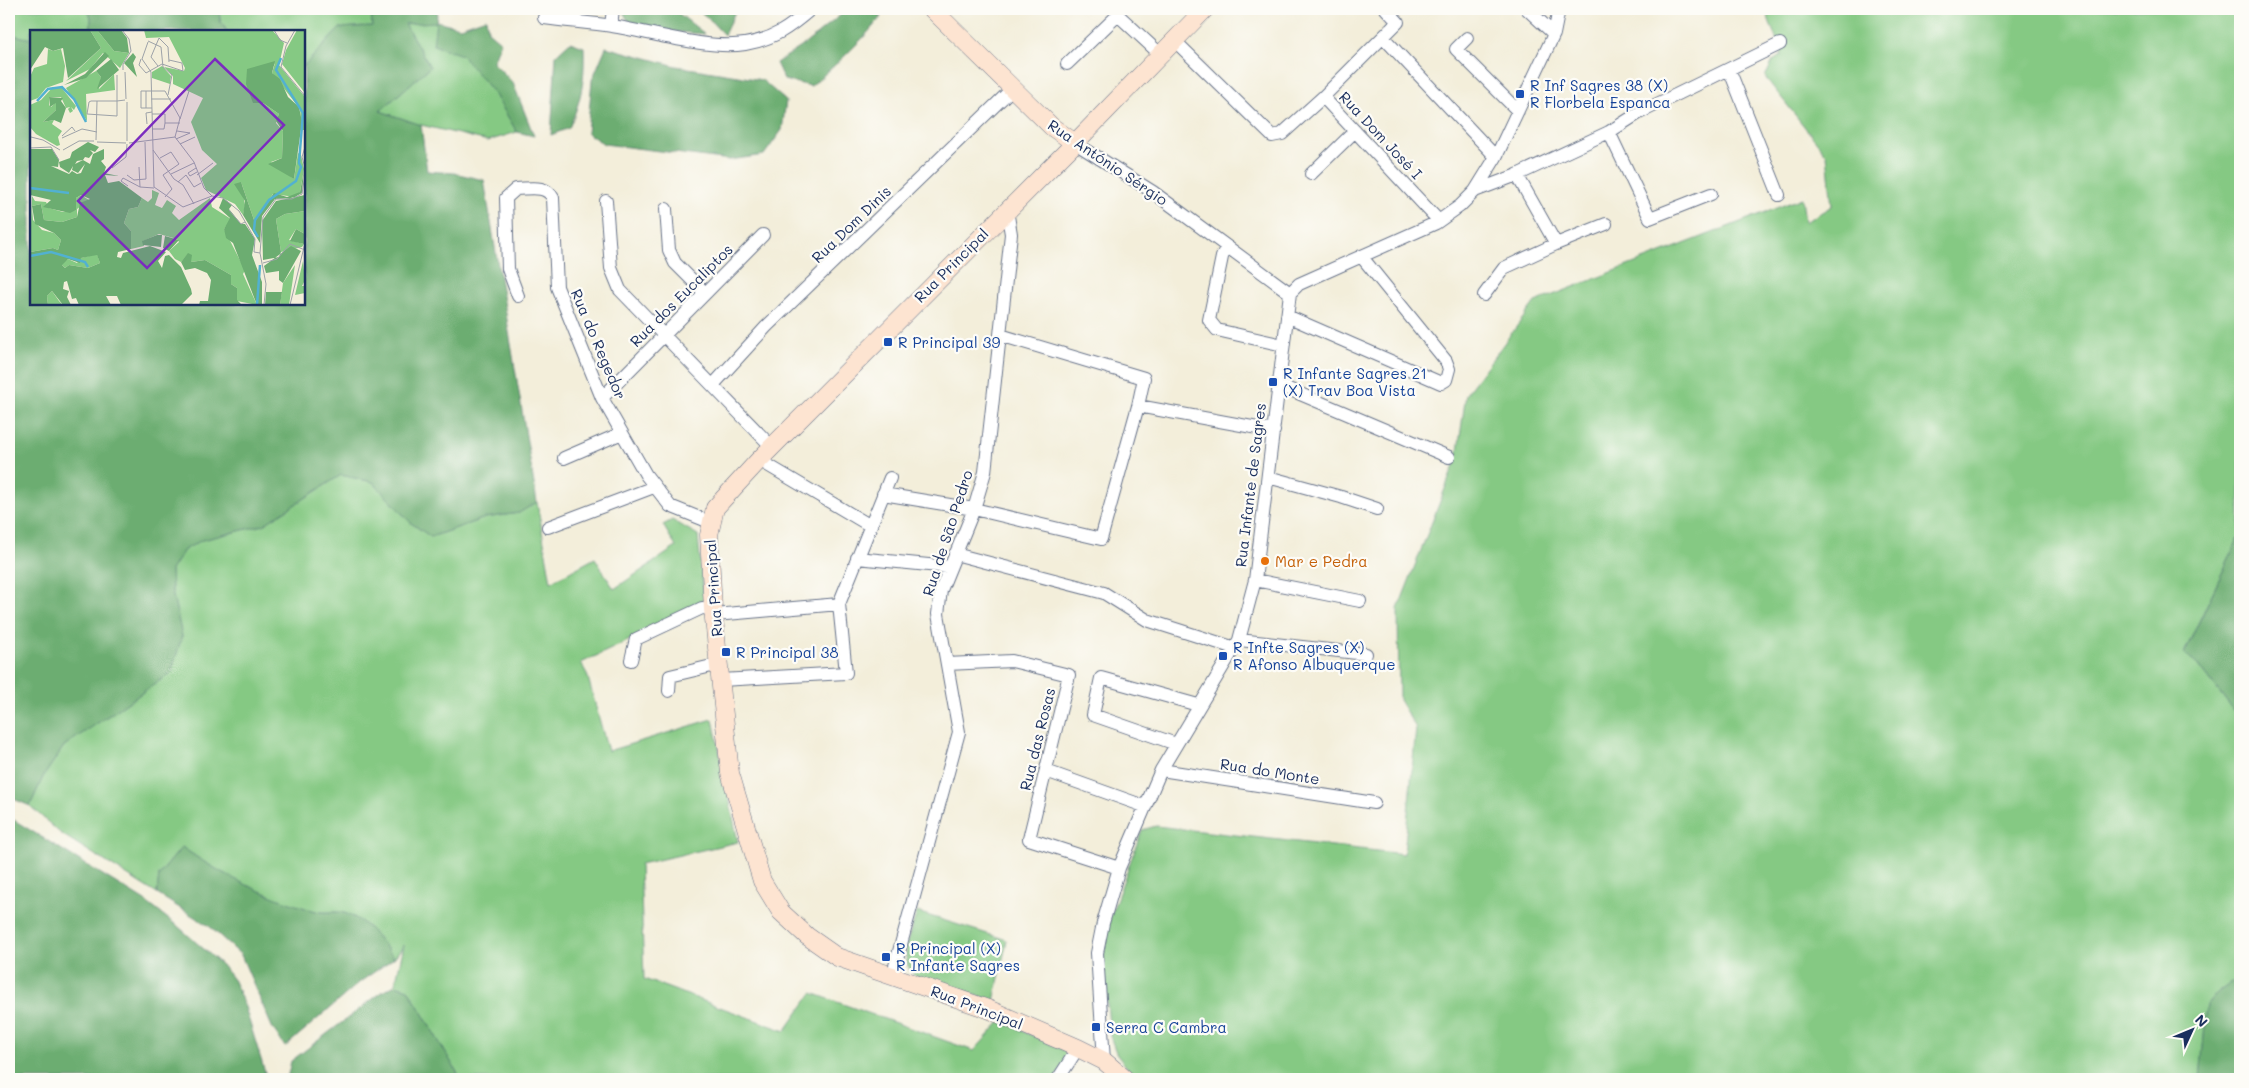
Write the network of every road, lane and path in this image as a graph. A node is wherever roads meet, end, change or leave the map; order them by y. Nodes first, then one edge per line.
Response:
1 (613, 9) edge
2 (811, 9) edge
3 (1205, 9) edge
4 (1386, 9) edge
5 (1527, 9) edge
6 (1559, 9) edge
7 (935, 12) edge
8 (544, 18) dead end
9 (611, 26) junction
10 (1554, 34) junction
11 (1383, 37) junction
12 (1467, 38) dead end
13 (1174, 40) junction
14 (1780, 44) dead end
15 (1160, 54) junction
16 (1066, 64) dead end
17 (1729, 69) junction
18 (1013, 88) junction
19 (1323, 97) junction
20 (1518, 111) junction
21 (1052, 127) junction
22 (1355, 131) junction
23 (1609, 132) junction
24 (1075, 143) junction
25 (1496, 157) junction
26 (1053, 165) junction
27 (1311, 174) dead end
28 (1516, 175) junction
29 (1474, 191) junction
30 (1711, 194) dead end
31 (1779, 195) dead end
32 (606, 201) dead end
33 (666, 209) dead end
34 (1007, 210) junction
35 (1440, 221) junction
36 (1606, 224) dead end
37 (763, 235) dead end
38 (1556, 244) junction
39 (1226, 247) junction
40 (1361, 256) junction
41 (706, 293) junction
42 (1290, 293) junction
43 (1484, 295) dead end
44 (518, 296) dead end
45 (1286, 316) junction
46 (664, 335) junction
47 (1000, 335) junction
48 (1283, 345) junction
49 (714, 385) junction
50 (1279, 385) junction
51 (602, 398) junction
52 (1138, 406) junction
53 (1274, 431) junction
54 (622, 433) junction
55 (772, 447) junction
56 (1449, 457) dead end
57 (564, 458) dead end
58 (759, 460) junction
59 (1268, 476) junction
60 (890, 478) dead end
61 (654, 486) junction
62 (883, 494) junction
63 (974, 509) junction
64 (1377, 509) dead end
65 (712, 523) junction
66 (869, 526) junction
67 (548, 527) dead end
68 (955, 554) junction
69 (857, 558) junction
70 (949, 567) junction
71 (1255, 580) junction
72 (1360, 601) dead end
73 (839, 604) junction
74 (714, 612) junction
75 (1237, 644) junction
76 (1366, 654) dead end
77 (630, 660) dead end
78 (947, 664) junction
79 (720, 672) junction
80 (669, 691) dead end
81 (1198, 705) junction
82 (1176, 744) junction
83 (1161, 770) junction
84 (1046, 772) junction
85 (1374, 803) dead end
86 (1144, 806) junction
87 (1119, 868) junction
88 (892, 977) junction
89 (1078, 1048) junction
90 (1104, 1062) junction
91 (1058, 1079) edge
92 (1125, 1079) edge

1 - 9 street
2 - 9 street
3 - 13 street, Rua Principal
4 - 11 street, Rua Dom José I
5 - 10 street
6 - 10 street
7 - 18 street, Rua António Sérgio
8 - 9 street
10 - 20 street
11 - 19 street, Rua Dom José I
11 - 25 street
12 - 20 street
13 - 15 street, Rua Principal
13 - 19 street
14 - 17 street
15 - 16 street
15 - 24 street, Rua Principal
17 - 23 street
17 - 31 street
18 - 21 street, Rua António Sérgio
18 - 49 street, Rua Dom Dinis
19 - 22 street, Rua Dom José I
20 - 25 street
21 - 24 street, Rua António Sérgio
21 - 26 street
22 - 27 street
22 - 35 street, Rua Dom José I
23 - 28 street
23 - 30 street
24 - 26 street, Rua Principal
24 - 39 street, Rua António Sérgio
25 - 29 street
26 - 34 street, Rua Principal
28 - 29 street
28 - 38 street
29 - 35 street
32 - 46 street
33 - 41 street
34 - 47 street, Rua de São Pedro
34 - 55 street, Rua Principal
35 - 40 street
36 - 38 street
37 - 41 street, Rua dos Eucaliptos
38 - 43 street
39 - 42 street, Rua António Sérgio
39 - 48 street
40 - 42 street
40 - 45 street
41 - 46 street, Rua dos Eucaliptos
42 - 45 street, Rua Infante de Sagres
44 - 51 street, Rua do Regedor
45 - 48 street, Rua Infante de Sagres
46 - 49 street
46 - 51 street, Rua dos Eucaliptos
47 - 52 street
47 - 63 street, Rua de São Pedro
48 - 50 street, Rua Infante de Sagres
49 - 55 street
50 - 53 street, Rua Infante de Sagres
50 - 56 street
51 - 54 street, Rua do Regedor
52 - 53 street
52 - 63 street
53 - 59 street, Rua Infante de Sagres
54 - 57 street
54 - 61 street, Rua do Regedor
55 - 58 street, Rua Principal
58 - 65 street, Rua Principal
58 - 66 street
59 - 64 street
59 - 71 street, Rua Infante de Sagres
60 - 62 street
61 - 65 street, Rua do Regedor
61 - 67 street
62 - 63 street
62 - 66 street
63 - 68 street, Rua de São Pedro
65 - 74 street, Rua Principal
66 - 69 street
68 - 70 street, Rua de São Pedro
68 - 75 street
69 - 70 street
69 - 73 street
70 - 78 street, Rua de São Pedro
71 - 72 street
71 - 75 street, Rua Infante de Sagres
73 - 74 street
73 - 79 street
74 - 77 street
74 - 79 street, Rua Principal
75 - 76 street
75 - 81 street, Rua Infante de Sagres
78 - 84 street, Rua das Rosas
78 - 88 street, Rua de São Pedro
79 - 80 street
79 - 88 street, Rua Principal
81 - 82 street, Rua Infante de Sagres
81 - 82 street
82 - 83 street, Rua Infante de Sagres
83 - 85 street, Rua do Monte
83 - 86 street, Rua Infante de Sagres
84 - 86 street
84 - 87 street, Rua das Rosas
86 - 87 street, Rua Infante de Sagres
87 - 90 street, Rua Infante de Sagres
88 - 89 street, Rua Principal
89 - 90 street, Rua Principal
89 - 91 street
90 - 92 street, Rua Principal

